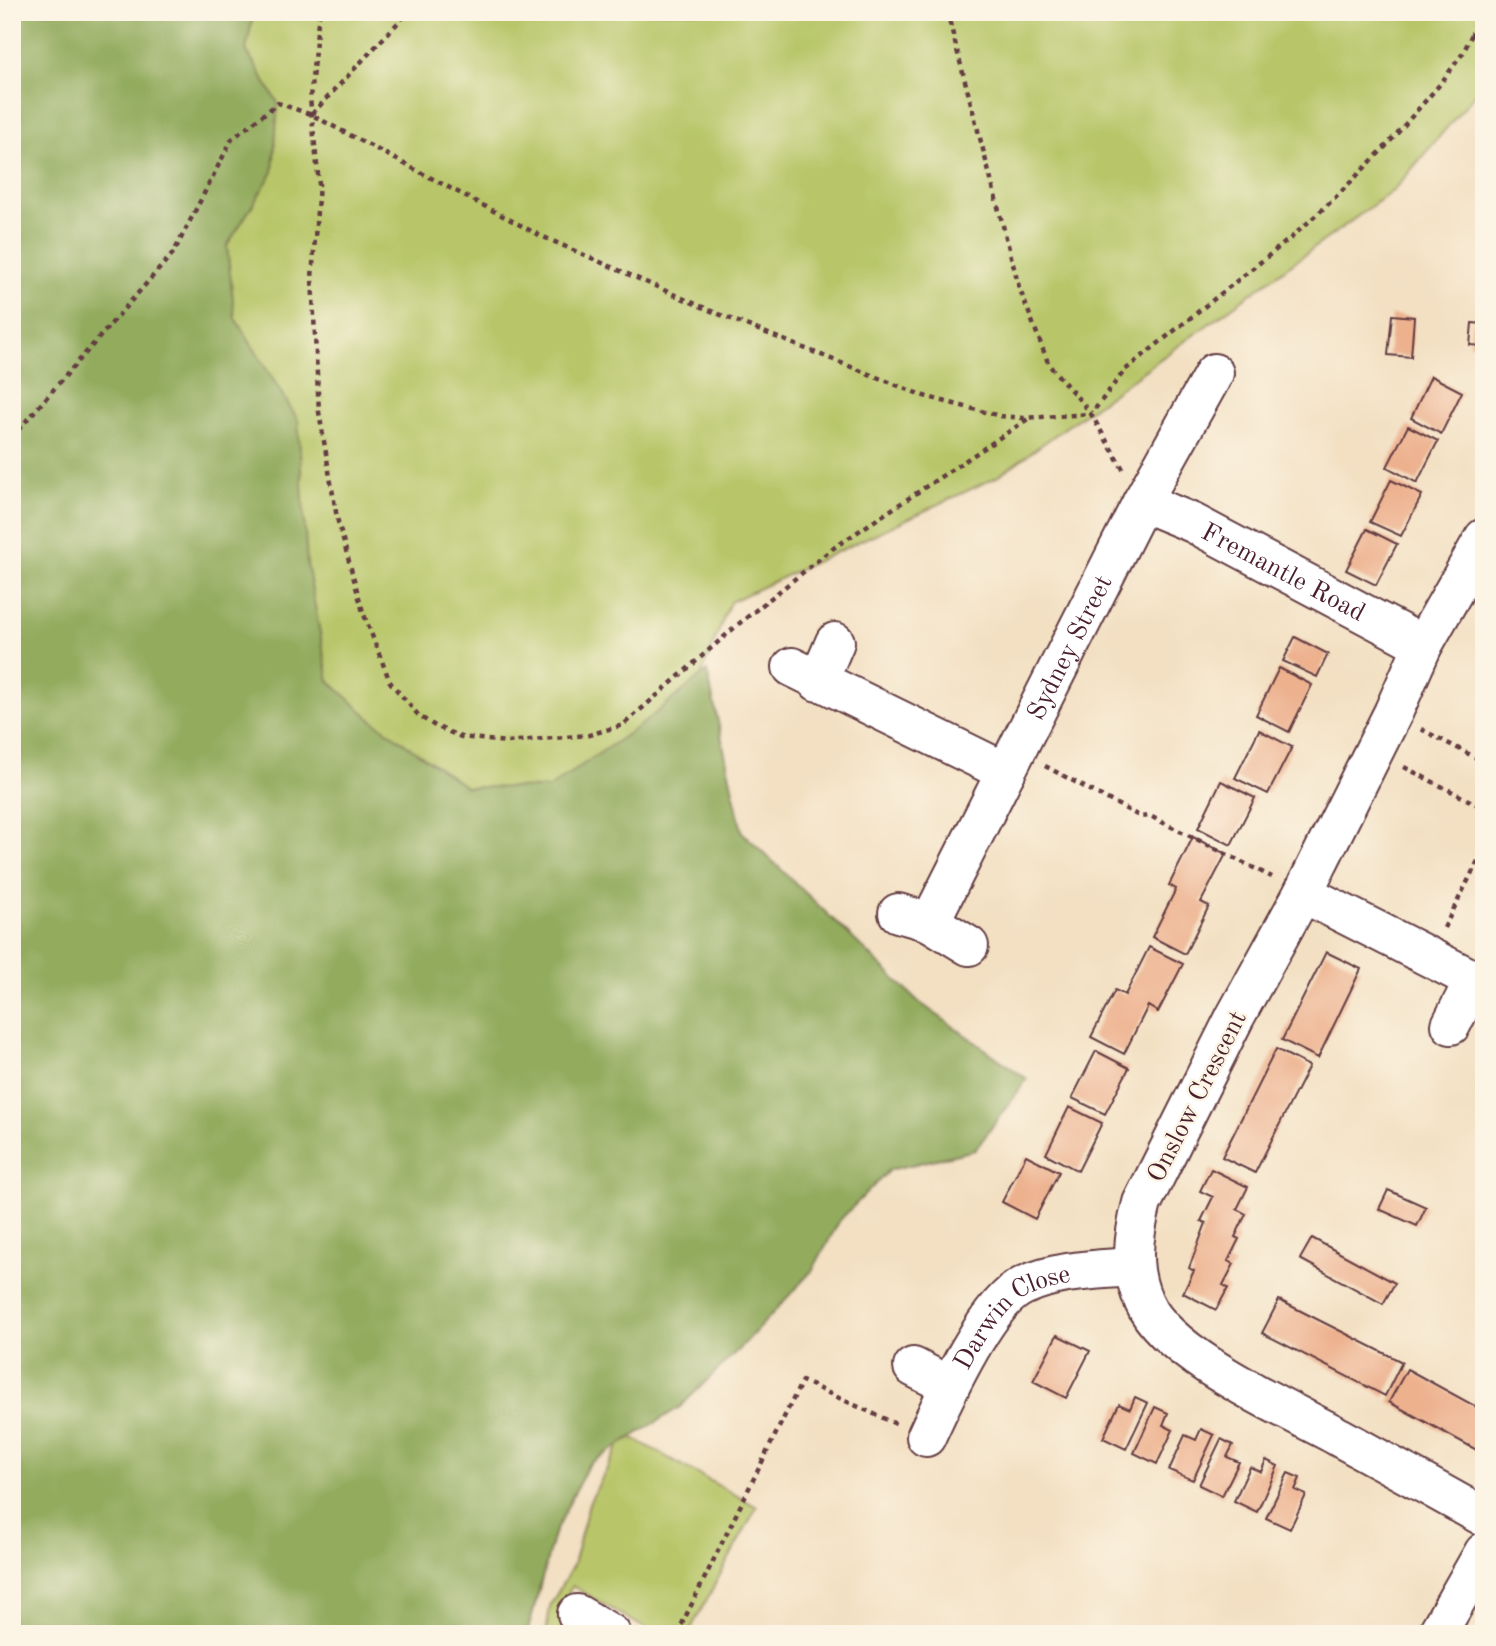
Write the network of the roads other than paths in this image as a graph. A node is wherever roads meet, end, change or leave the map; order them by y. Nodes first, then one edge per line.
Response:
1 (1214, 373) dead end
2 (1142, 502) junction
3 (1484, 538) edge
4 (835, 642) dead end
5 (1423, 645) junction
6 (1011, 762) junction
7 (1303, 892) junction
8 (969, 946) dead end
9 (1479, 983) edge
10 (1451, 1026) dead end
11 (1133, 1268) junction
12 (913, 1367) dead end
13 (950, 1386) junction
14 (926, 1437) road end
15 (1484, 1517) edge
16 (1484, 1552) edge
17 (1437, 1634) edge

1 - 2 street, Sydney Street
2 - 5 street, Fremantle Road
2 - 6 street, Sydney Street
3 - 5 street, Onslow Crescent
4 - 6 street
5 - 7 street, Onslow Crescent
6 - 8 street, Sydney Street
7 - 9 street
7 - 11 street, Onslow Crescent
9 - 10 street
11 - 13 street, Darwin Close
11 - 15 street, Onslow Crescent
12 - 13 street, Darwin Close
13 - 14 street, Darwin Close
16 - 17 street

